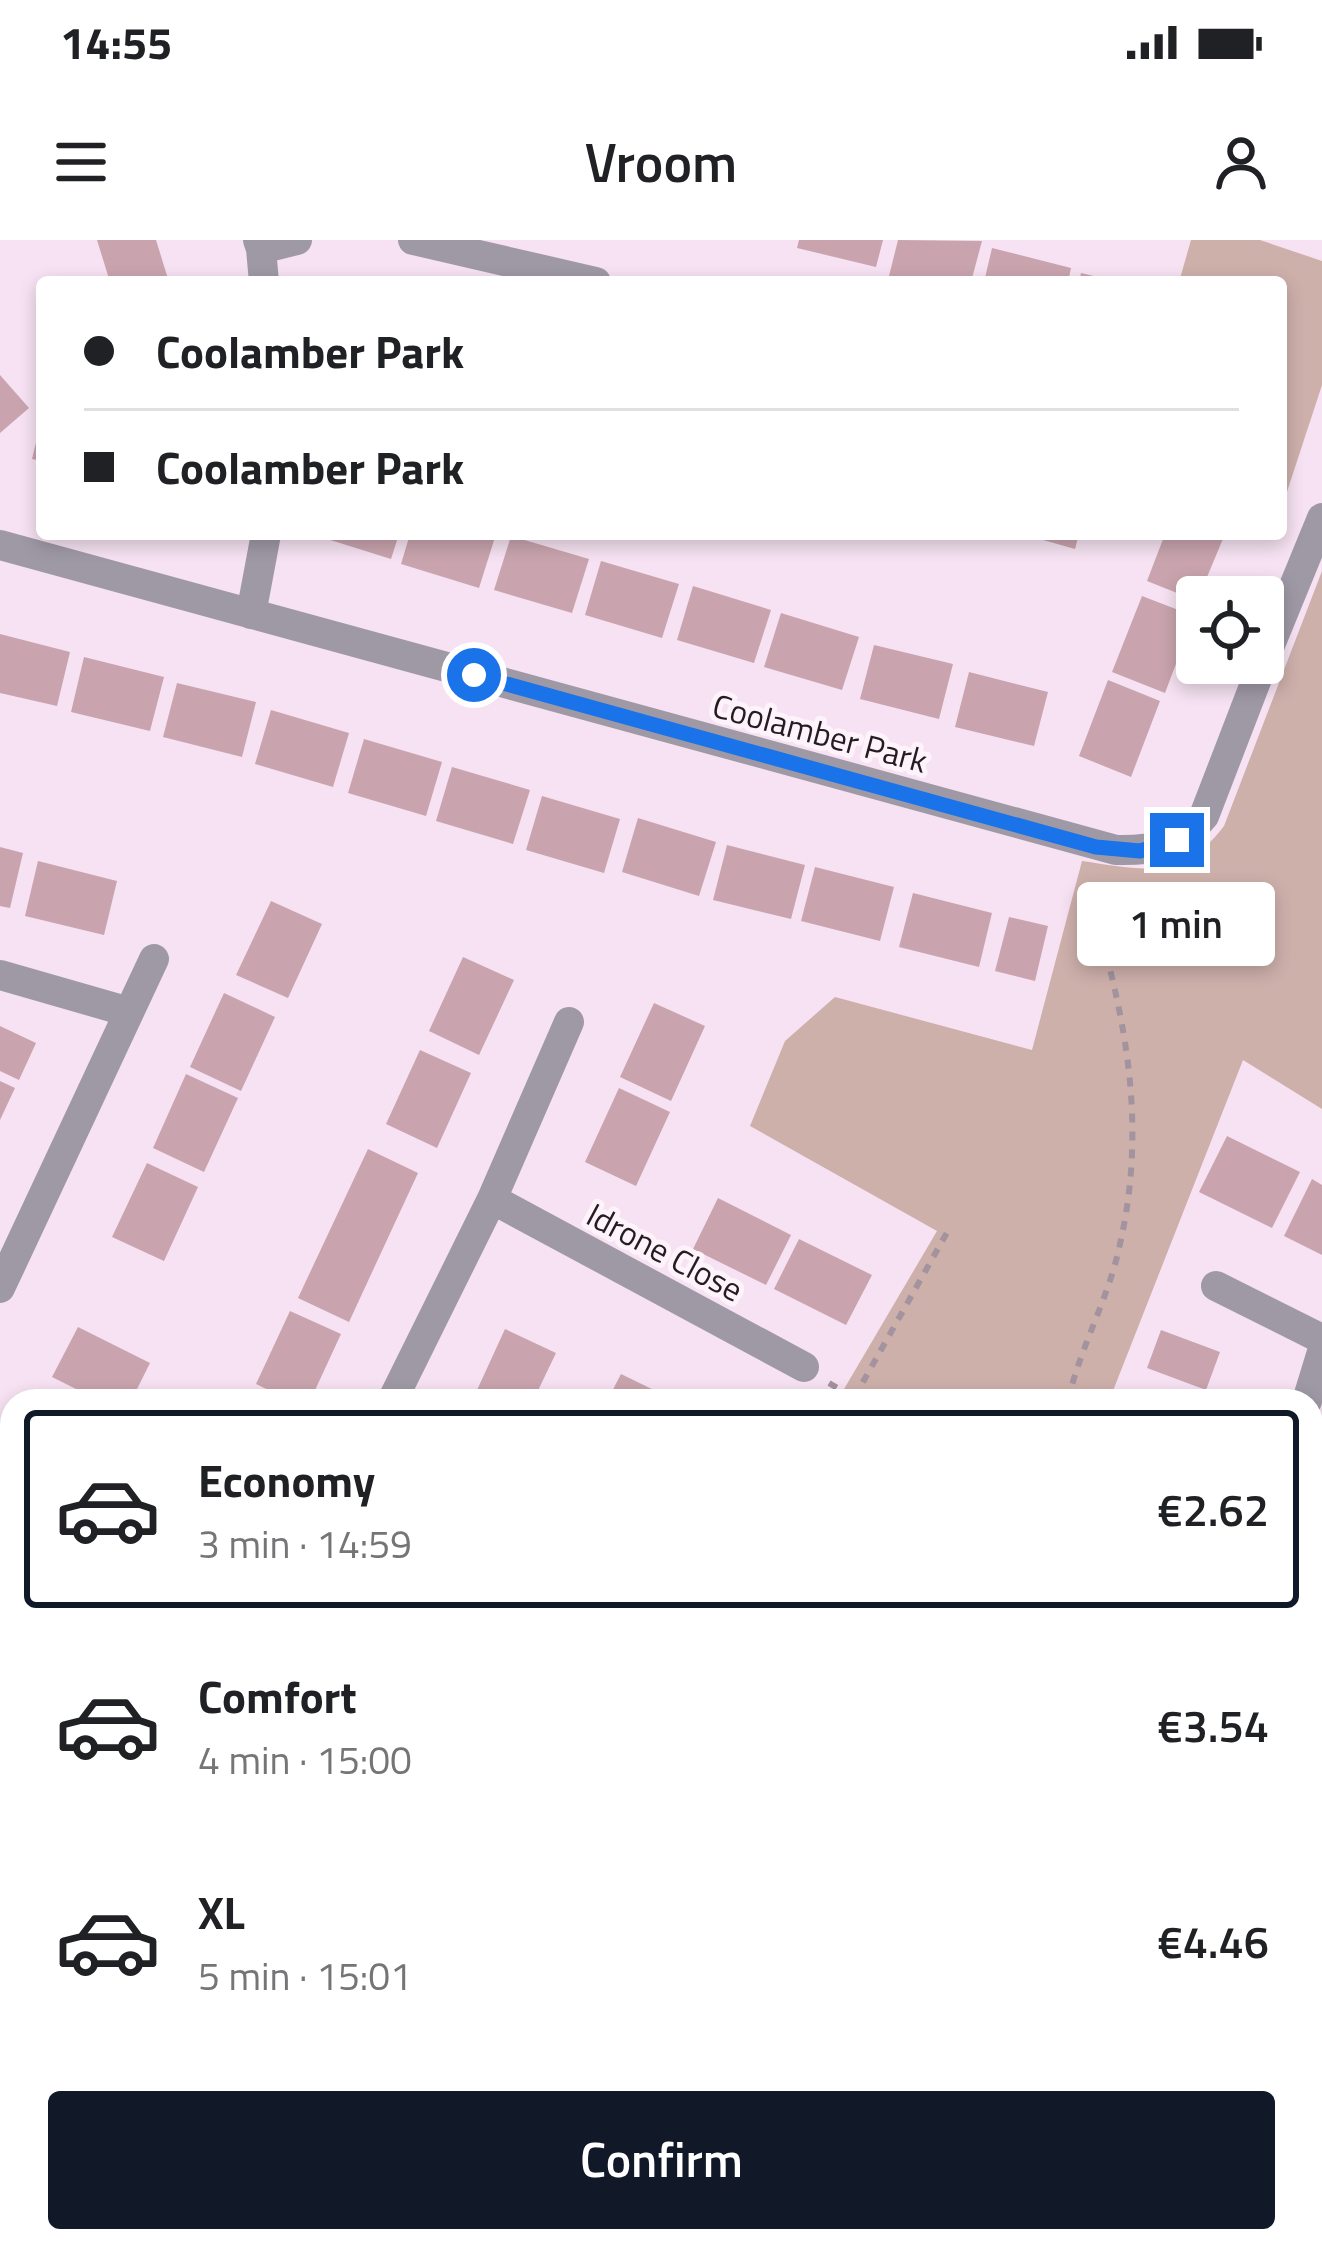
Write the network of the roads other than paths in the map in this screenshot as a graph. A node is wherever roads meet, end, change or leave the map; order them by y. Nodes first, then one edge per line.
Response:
1 (297, 240) edge
2 (413, 240) edge
3 (259, 244) edge
4 (263, 276) edge
5 (570, 276) edge
6 (1322, 518) edge
7 (265, 540) edge
8 (0, 545) edge
9 (1284, 611) edge
10 (251, 614) junction
11 (1255, 684) edge
12 (154, 958) dead end
13 (0, 975) edge
14 (129, 1012) junction
15 (569, 1022) dead end
16 (493, 1199) junction
17 (1216, 1286) dead end
18 (0, 1288) edge
19 (1322, 1339) edge
20 (1322, 1352) edge
21 (817, 1375) road end
22 (398, 1389) edge
23 (1310, 1389) edge

1 - 3 street
2 - 5 street
3 - 4 street
6 - 9 street, Coolamber Park
7 - 10 street
8 - 10 street, Coolamber Park
10 - 11 street, Coolamber Park
12 - 14 street
13 - 14 street
14 - 18 street
15 - 16 street
16 - 21 street, Idrone Close
16 - 22 street
17 - 19 street
20 - 23 street

